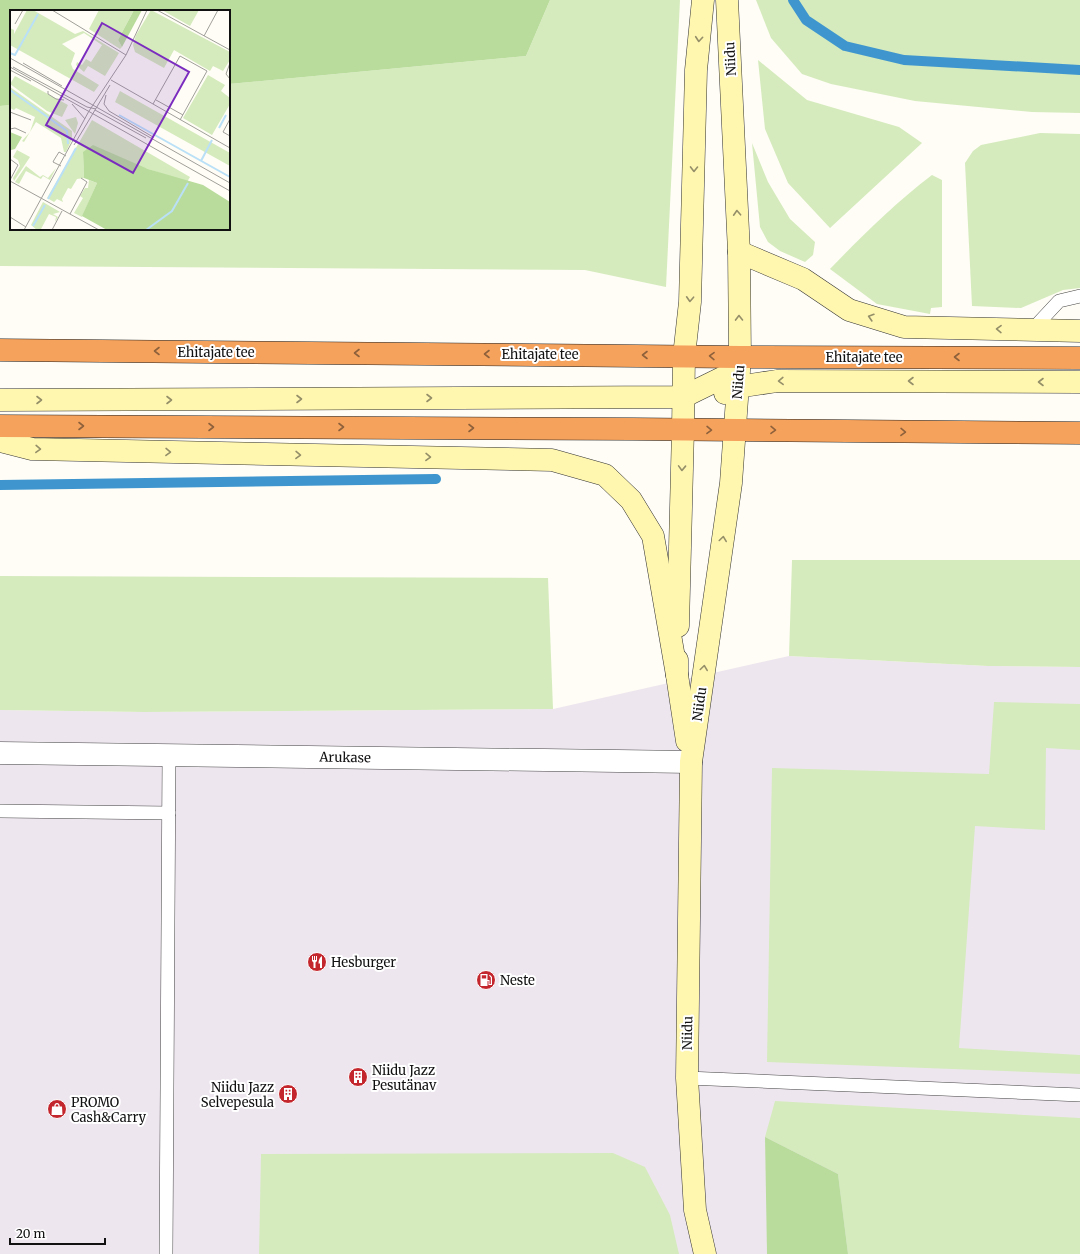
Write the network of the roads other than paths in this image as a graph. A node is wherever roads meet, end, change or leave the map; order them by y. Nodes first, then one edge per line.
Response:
1 (703, 0) edge
2 (727, 0) edge
3 (739, 252) junction
4 (1080, 296) edge
5 (1032, 330) junction
6 (1080, 331) edge
7 (0, 350) edge
8 (684, 356) junction
9 (1080, 358) edge
10 (738, 371) junction
11 (1080, 382) edge
12 (0, 400) edge
13 (683, 413) junction
14 (0, 426) edge
15 (734, 430) junction
16 (1052, 433) junction
17 (1080, 433) edge
18 (1080, 439) edge
19 (0, 441) edge
20 (677, 675) junction
21 (0, 753) edge
22 (170, 755) junction
23 (691, 762) junction
24 (0, 811) edge
25 (169, 813) junction
26 (687, 1078) junction
27 (1080, 1095) edge
28 (166, 1254) edge
29 (705, 1254) edge

1 -> 8 street, Niidu
3 -> 2 street, Niidu
5 -> 3 street
10 -> 3 street, Niidu
4 - 5 lane
5 - 6 street
8 -> 7 highway, Ehitajate tee
10 -> 8 highway, Ehitajate tee
8 - 13 street, Niidu
9 -> 10 highway, Ehitajate tee
11 -> 10 street
10 - 13 street
10 - 15 street, Niidu
12 -> 13 street
14 -> 13 highway
13 -> 15 highway
13 -> 20 street, Niidu
15 -> 16 highway
23 -> 15 street, Niidu
16 - 17 highway
16 - 18 lane
19 -> 20 street
20 - 23 street, Niidu
21 - 22 street, Arukase
22 - 23 street, Arukase
22 - 25 lane
23 - 26 street, Niidu
24 - 25 lane
25 - 28 lane
26 - 27 lane
26 - 29 street, Niidu

